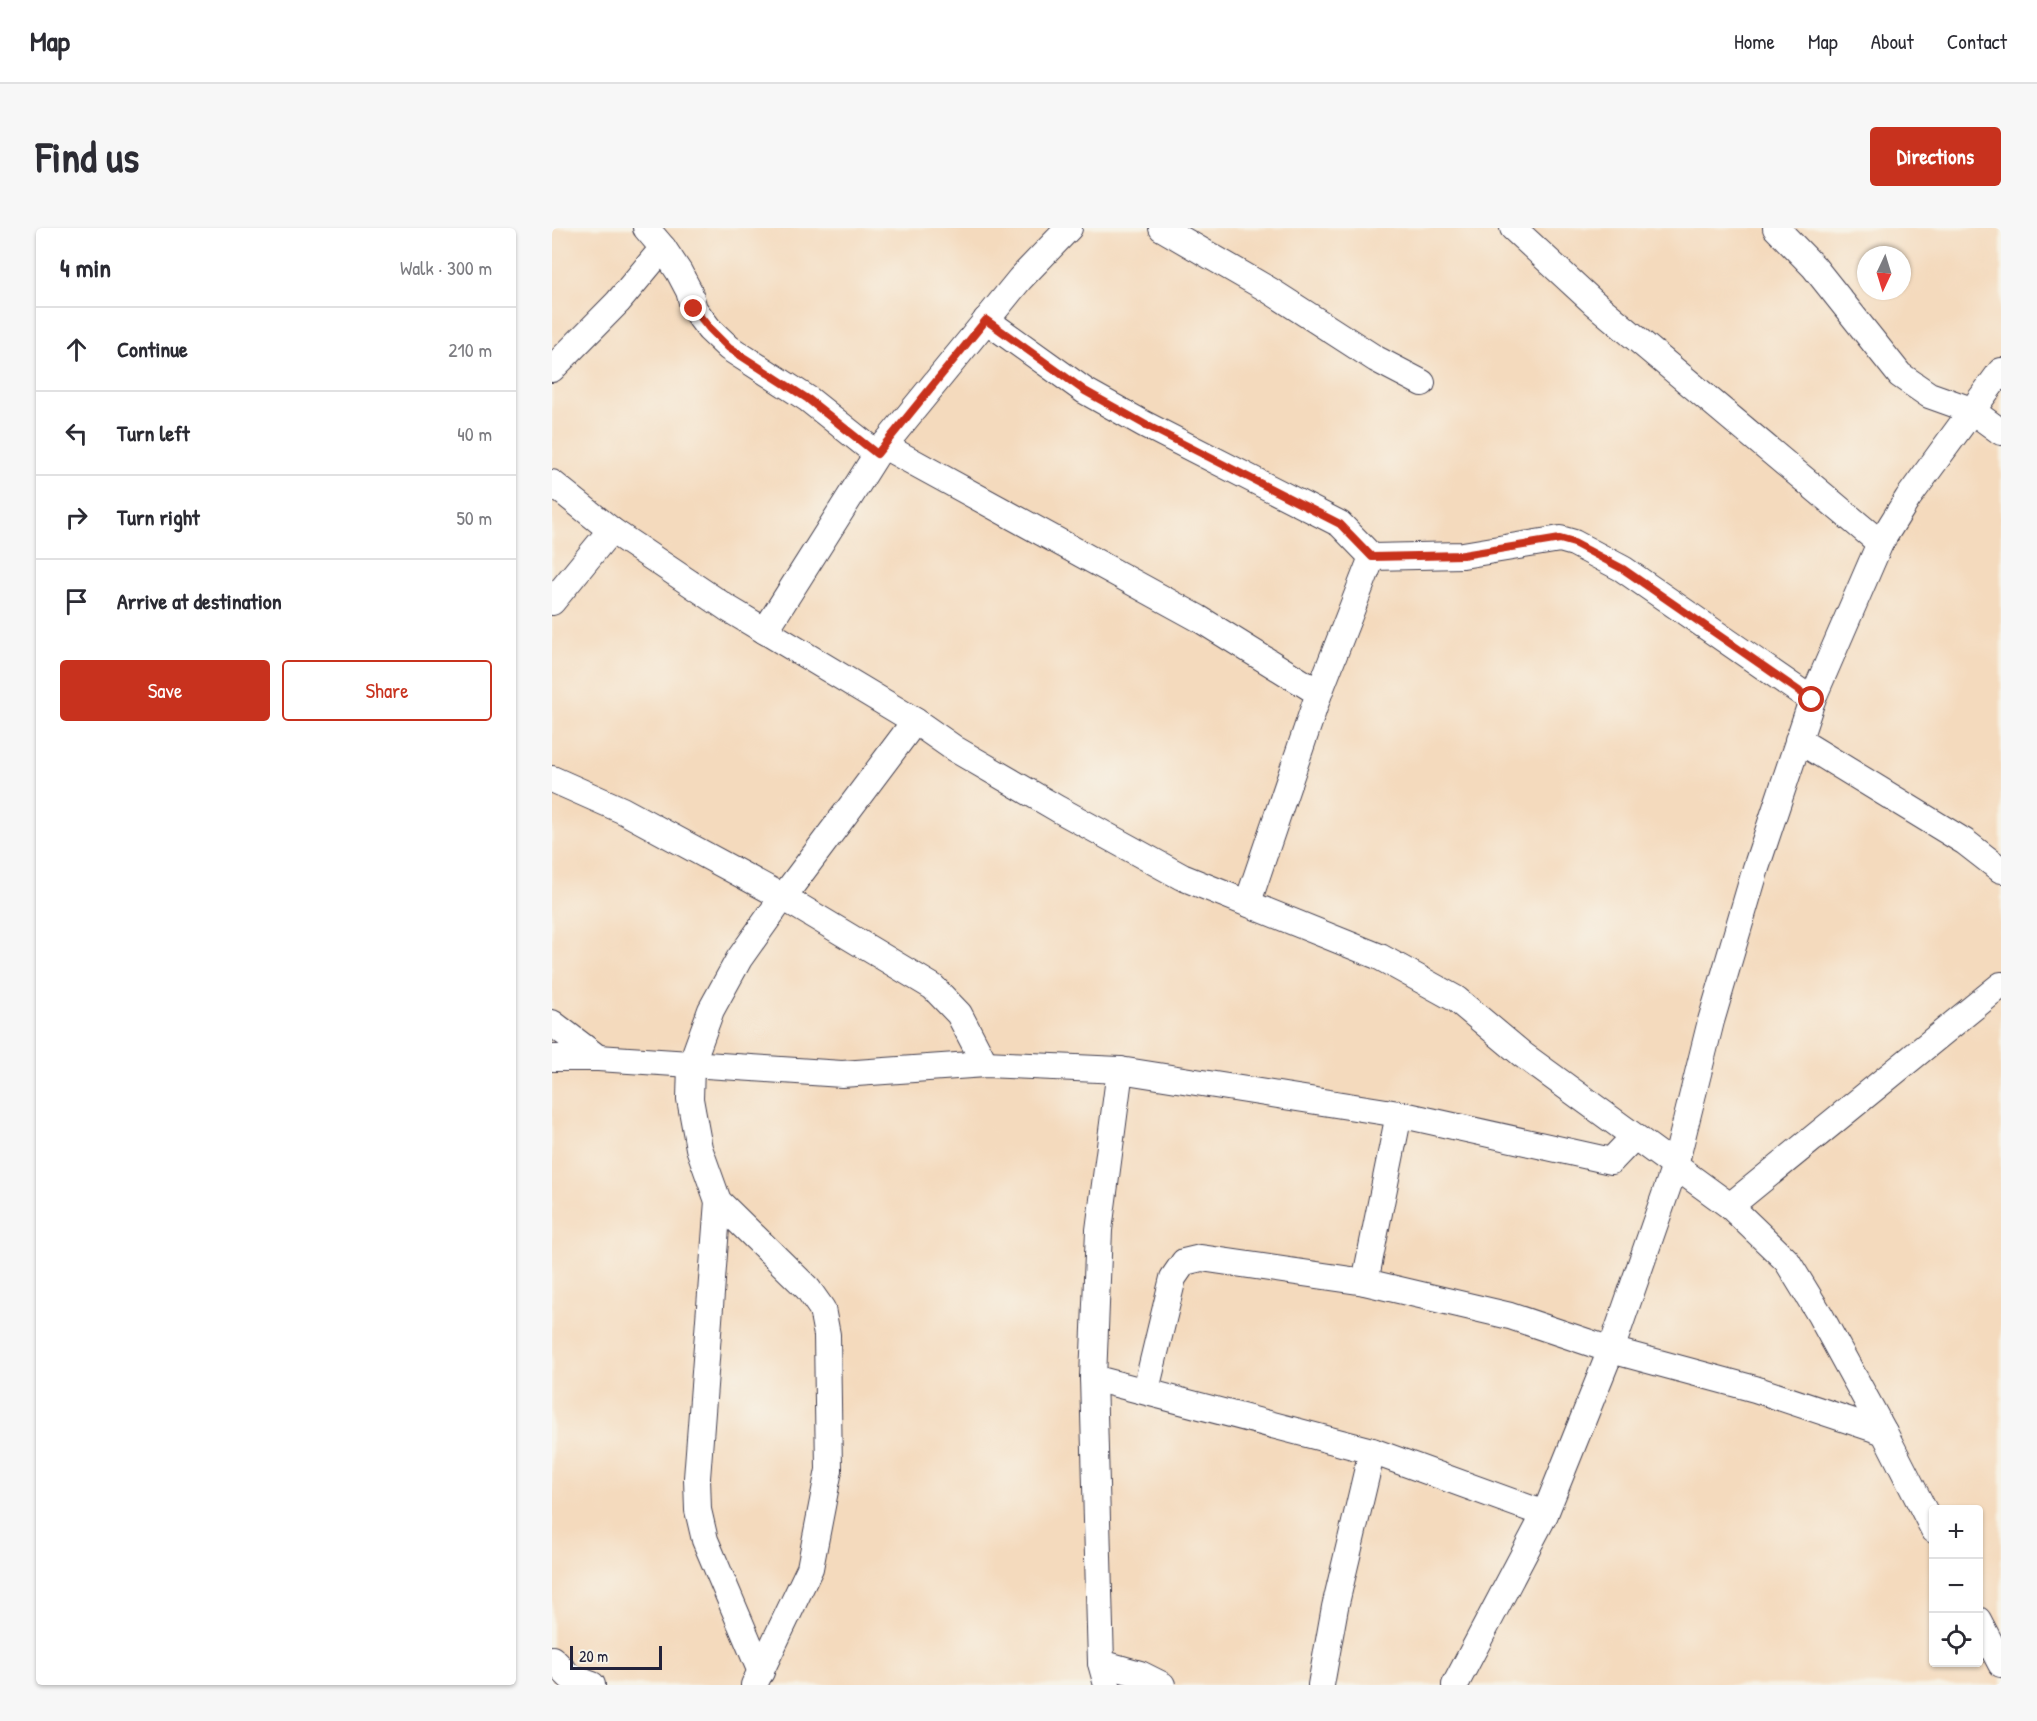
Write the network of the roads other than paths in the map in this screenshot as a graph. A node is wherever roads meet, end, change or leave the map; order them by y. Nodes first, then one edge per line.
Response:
1 (646, 228) edge
2 (1069, 228) edge
3 (1162, 228) edge
4 (1513, 228) edge
5 (1776, 228) edge
6 (663, 248) junction
7 (986, 320) junction
8 (552, 369) edge
9 (2001, 371) edge
10 (1422, 383) dead end
11 (1971, 410) junction
12 (2001, 432) edge
13 (880, 450) junction
14 (552, 483) edge
15 (611, 530) junction
16 (1880, 543) junction
17 (1372, 557) junction
18 (552, 602) edge
19 (765, 631) junction
20 (1319, 693) junction
21 (1812, 700) junction
22 (915, 721) junction
23 (1798, 740) junction
24 (552, 779) edge
25 (2001, 870) edge
26 (783, 897) junction
27 (1248, 902) junction
28 (2001, 985) edge
29 (552, 1023) edge
30 (552, 1058) edge
31 (598, 1058) junction
32 (985, 1064) junction
33 (691, 1065) junction
34 (1120, 1070) junction
35 (1399, 1114) junction
36 (1634, 1137) junction
37 (1675, 1166) junction
38 (718, 1201) junction
39 (1730, 1206) junction
40 (1365, 1282) junction
41 (1611, 1350) junction
42 (1093, 1378) junction
43 (1146, 1390) junction
44 (1884, 1432) junction
45 (1372, 1451) junction
46 (1545, 1514) junction
47 (1929, 1520) edge
48 (1983, 1630) edge
49 (552, 1659) edge
50 (2001, 1664) edge
51 (1104, 1674) edge
52 (758, 1678) edge
53 (592, 1685) edge
54 (1162, 1685) edge
55 (1321, 1685) edge
56 (1455, 1685) edge

1 - 6 street
2 - 7 street
3 - 10 street
4 - 16 street
5 - 11 street
6 - 8 street
6 - 13 street
7 - 13 street
7 - 17 street
9 - 11 street
11 - 12 street
11 - 16 street
13 - 19 street
13 - 20 street
14 - 15 street
15 - 18 street
15 - 19 street
16 - 21 street
17 - 20 street
17 - 21 street
19 - 22 street
20 - 27 street
21 - 23 street
22 - 26 street
22 - 27 street
23 - 25 street
23 - 37 street
24 - 26 street
26 - 32 street
26 - 33 street
27 - 36 street
28 - 39 street
29 - 31 street
30 - 31 street
31 - 33 street
32 - 33 street
32 - 34 street
33 - 38 street
34 - 35 street
34 - 42 street
35 - 36 street
35 - 40 street
36 - 37 street
37 - 39 street
37 - 41 street
38 - 52 street
38 - 52 street
39 - 44 street
40 - 41 street
40 - 43 street
41 - 44 street
41 - 46 street
42 - 43 street
42 - 51 street
43 - 45 street
44 - 47 street
45 - 46 street
45 - 55 street
46 - 56 street
48 - 50 street
49 - 53 street
51 - 54 street

